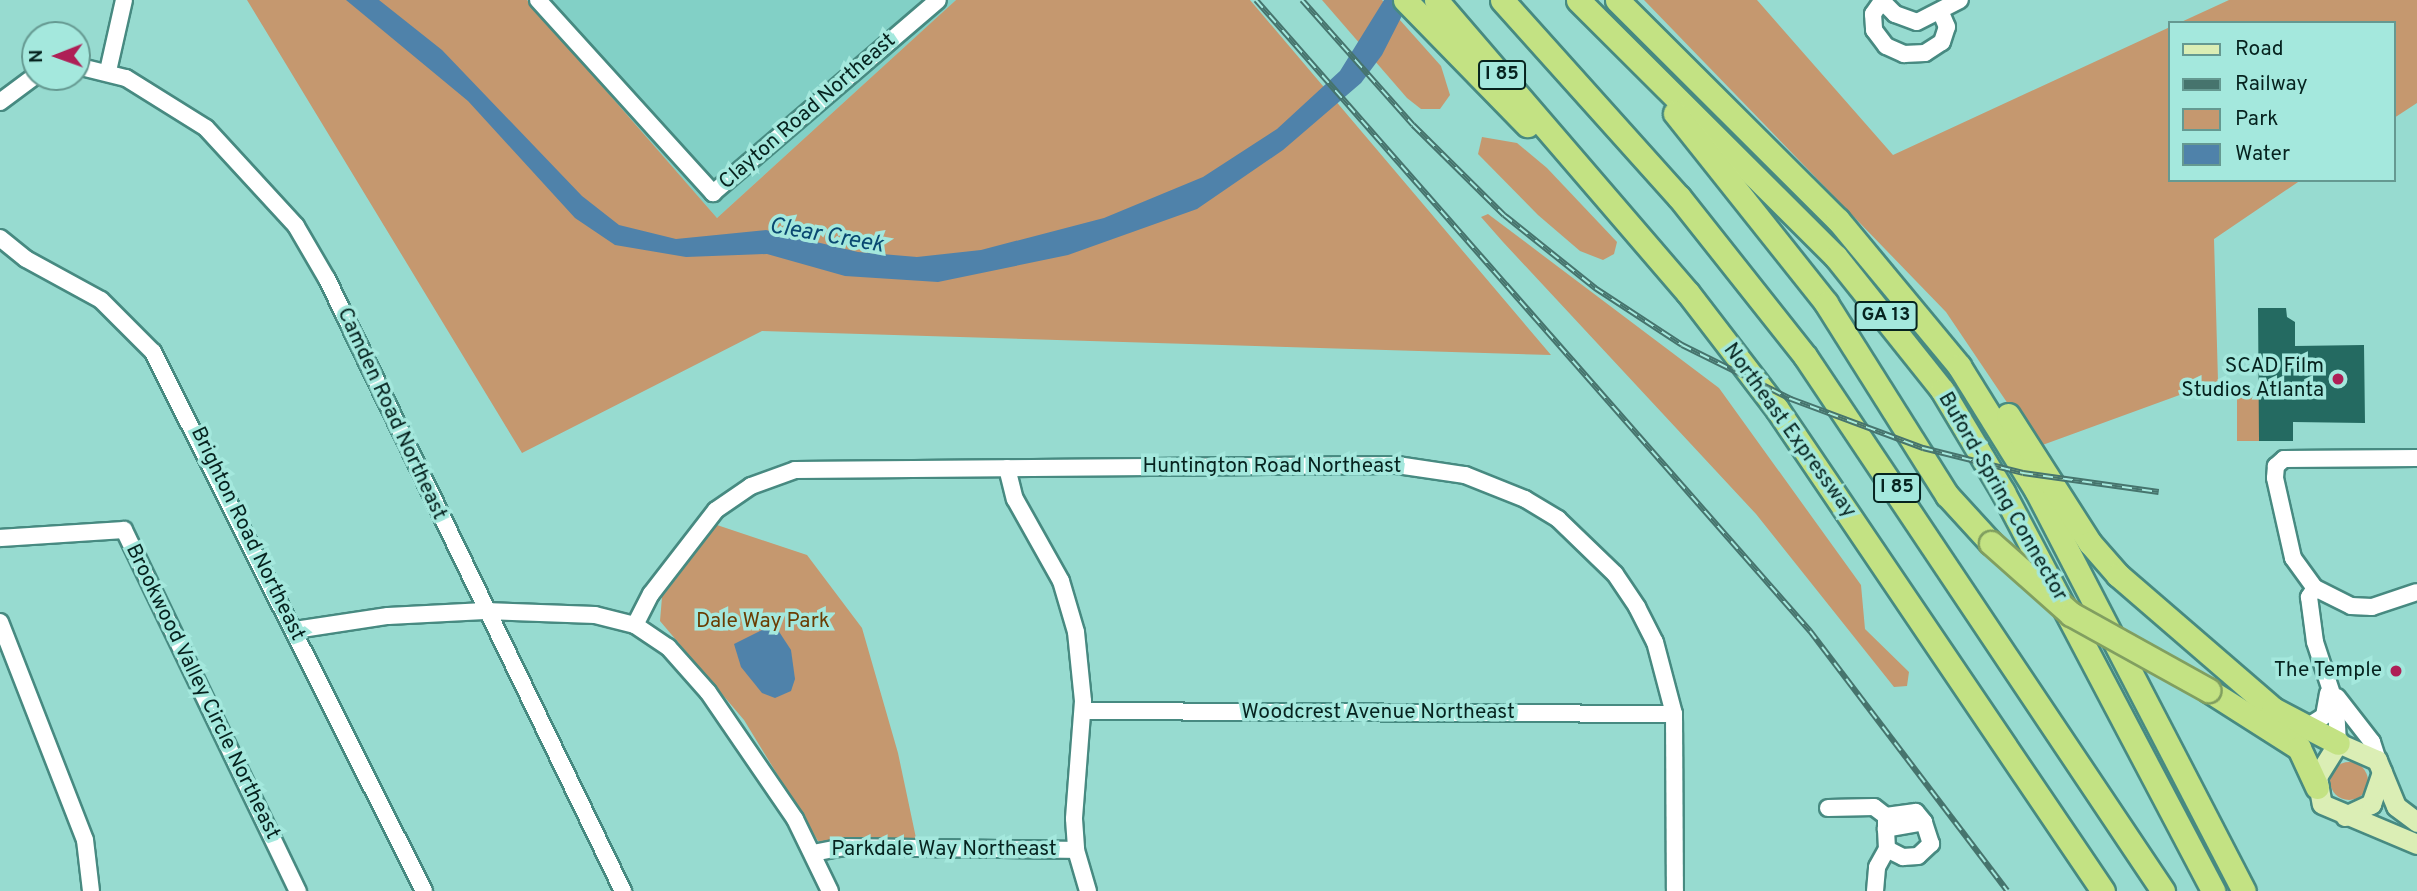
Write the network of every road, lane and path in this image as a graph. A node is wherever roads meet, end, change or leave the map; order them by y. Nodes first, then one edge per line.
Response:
1 (124, 0) edge
2 (538, 0) edge
3 (938, 0) edge
4 (1405, 0) edge
5 (1502, 0) edge
6 (1578, 0) edge
7 (1617, 0) edge
8 (1960, 0) edge
9 (1881, 1) edge
10 (1442, 6) edge
11 (1941, 13) junction
12 (91, 68) edge
13 (108, 71) junction
14 (21, 86) edge
15 (0, 102) edge
16 (1556, 137) junction
17 (0, 238) edge
18 (1959, 366) junction
19 (2417, 457) edge
20 (1007, 468) junction
21 (0, 538) edge
22 (2315, 588) junction
23 (2417, 592) edge
24 (485, 611) junction
25 (0, 622) edge
26 (635, 625) junction
27 (295, 630) junction
28 (2326, 680) junction
29 (1083, 711) junction
30 (1674, 714) junction
31 (2305, 728) junction
32 (2338, 743) junction
33 (2380, 767) junction
34 (2316, 787) junction
35 (1828, 808) dead end
36 (2344, 816) junction
37 (2417, 822) edge
38 (1886, 823) junction
39 (2417, 844) edge
40 (1887, 849) junction
41 (1076, 850) junction
42 (813, 853) junction
43 (91, 891) edge
44 (298, 891) edge
45 (424, 891) edge
46 (623, 891) edge
47 (830, 891) edge
48 (1088, 891) edge
49 (1675, 891) edge
50 (1875, 891) edge
51 (2103, 891) edge
52 (2163, 891) edge
53 (2213, 891) edge
54 (2244, 891) edge

1 - 13 street
2 - 3 street, Clayton Road Northeast
4 - 16 highway
5 - 52 highway, I 85
6 - 34 highway, bridge
6 - 53 highway, Buford-Spring Connector / GA 13
7 - 18 highway, Buford-Spring Connector / GA 13
8 - 11 street
9 - 11 street
9 - 11 street
10 - 16 highway, Northeast Expressway / I 85
12 - 13 street
13 - 24 street, Camden Road Northeast
14 - 15 street
16 - 51 highway, Northeast Expressway / I 85
17 - 27 street, Brighton Road Northeast
18 - 31 highway
18 - 54 highway, Buford-Spring Connector / GA 13
19 - 22 street
20 - 26 street, Huntington Road Northeast
20 - 29 street
20 - 30 street, Huntington Road Northeast
21 - 44 street, Brookwood Valley Circle Northeast
22 - 23 street
22 - 28 street
24 - 26 street
24 - 27 street
24 - 46 street, Camden Road Northeast
25 - 43 street
26 - 42 street
27 - 45 street, Brighton Road Northeast
28 - 31 street
28 - 32 street
28 - 33 street
29 - 30 street, Woodcrest Avenue Northeast
29 - 41 street
30 - 49 street, Huntington Road Northeast
31 - 32 highway
32 - 33 main road
32 - 34 main road
33 - 36 main road
33 - 37 main road
34 - 36 main road
35 - 38 street
36 - 39 main road
38 - 40 street
38 - 40 street
40 - 50 street
41 - 42 street, Parkdale Way Northeast
41 - 48 street
42 - 47 street

